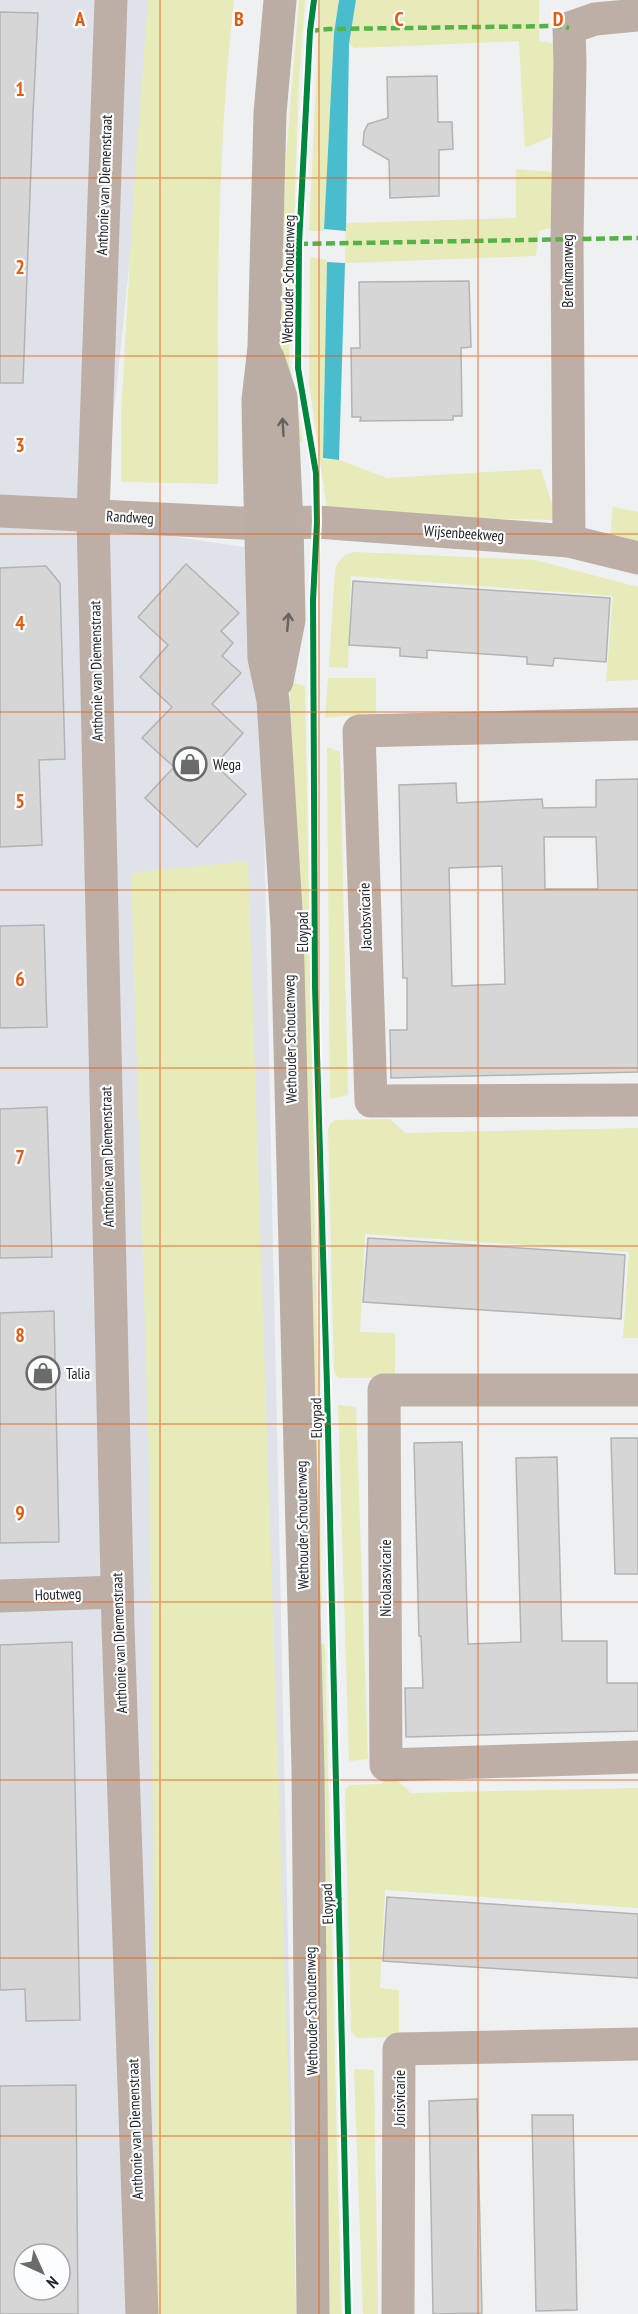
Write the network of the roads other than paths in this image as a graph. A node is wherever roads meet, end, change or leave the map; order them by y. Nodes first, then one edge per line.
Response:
1 (111, 0) edge
2 (280, 0) edge
3 (638, 15) edge
4 (0, 511) edge
5 (93, 515) junction
6 (274, 524) junction
7 (569, 541) junction
8 (638, 558) edge
9 (638, 724) edge
10 (638, 1100) edge
11 (638, 1390) edge
12 (117, 1592) junction
13 (0, 1596) edge
14 (638, 1757) edge
15 (638, 2044) edge
16 (142, 2314) edge
17 (313, 2314) edge
18 (398, 2314) edge

1 - 5 street, Anthonie van Diemenstraat
2 - 6 street, Wethouder Schoutenweg
3 - 7 street, Brenkmanweg
4 - 5 street, Randweg
5 - 6 street, Randweg
5 - 12 street, Anthonie van Diemenstraat
6 - 7 street, Wijsenbeekweg
6 - 17 street, Wethouder Schoutenweg
7 - 8 street, Wijsenbeekweg
9 - 10 street, Jacobsvicarie
11 - 14 street, Nicolaasvicarie
12 - 13 street, Houtweg
12 - 16 street, Anthonie van Diemenstraat
15 - 18 street, Jorisvicarie

